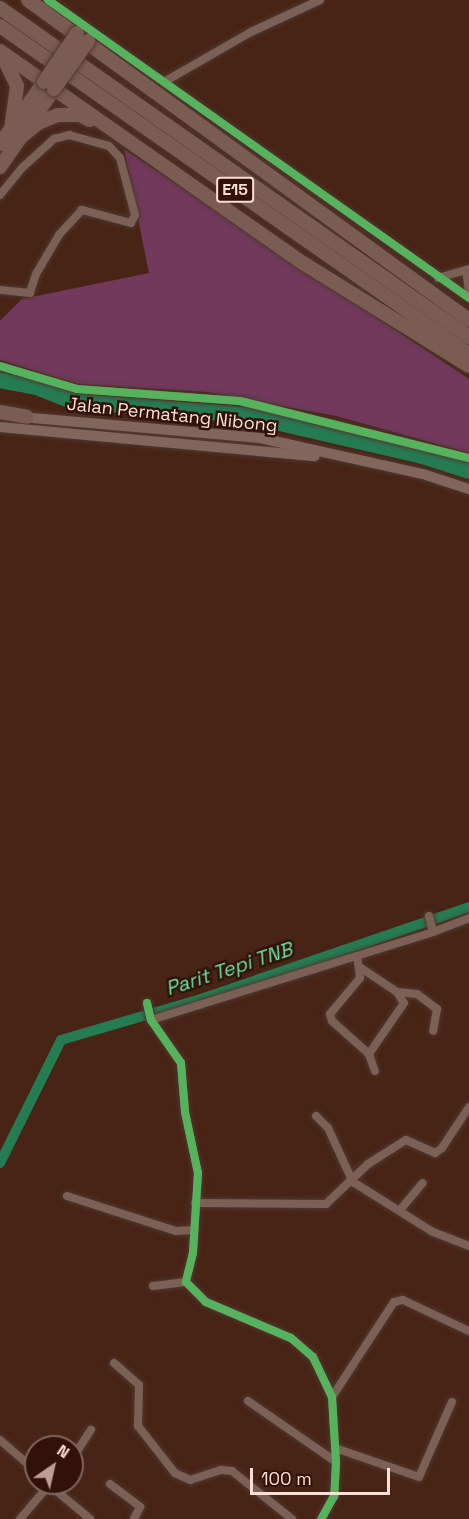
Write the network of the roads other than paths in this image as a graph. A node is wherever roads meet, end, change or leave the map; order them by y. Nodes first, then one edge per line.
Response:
1 (28, 0) edge
2 (48, 0) edge
3 (320, 0) edge
4 (0, 8) edge
5 (0, 26) edge
6 (83, 37) junction
7 (0, 52) edge
8 (164, 82) junction
9 (49, 86) junction
10 (16, 133) junction
11 (121, 135) junction
12 (0, 144) edge
13 (0, 167) edge
14 (0, 195) edge
15 (468, 270) edge
16 (438, 278) junction
17 (0, 290) edge
18 (469, 292) edge
19 (469, 297) edge
20 (469, 320) edge
21 (469, 337) edge
22 (469, 354) edge
23 (0, 366) edge
24 (469, 366) edge
25 (0, 413) edge
26 (27, 417) joint
27 (0, 427) edge
28 (469, 458) edge
29 (375, 463) junction
30 (469, 489) edge
31 (429, 917) dead end
32 (469, 918) edge
33 (433, 931) junction
34 (357, 956) junction
35 (361, 968) junction
36 (397, 992) junction
37 (147, 1005) dead end
38 (151, 1018) junction
39 (433, 1031) dead end
40 (369, 1054) junction
41 (375, 1071) dead end
42 (469, 1107) edge
43 (316, 1116) dead end
44 (466, 1122) edge
45 (353, 1182) junction
46 (423, 1183) dead end
47 (67, 1196) dead end
48 (195, 1203) junction
49 (400, 1210) junction
50 (193, 1230) junction
51 (469, 1246) edge
52 (186, 1282) junction
53 (153, 1286) dead end
54 (469, 1331) edge
55 (114, 1363) dead end
56 (332, 1397) junction
57 (248, 1401) dead end
58 (452, 1402) dead end
59 (91, 1430) dead end
60 (0, 1440) edge
61 (84, 1441) edge
62 (335, 1448) junction
63 (24, 1461) edge
64 (336, 1462) junction
65 (110, 1484) dead end
66 (42, 1495) edge
67 (64, 1495) edge
68 (20, 1519) edge
69 (90, 1519) edge
70 (134, 1519) edge
71 (292, 1519) edge
72 (321, 1519) edge

1 - 6 highway
2 - 8 street
3 - 8 street
4 - 21 highway, E15
5 - 22 highway, E15
6 - 9 highway, bridge
6 - 20 highway
7 - 9 highway
7 - 10 highway
8 - 16 street
9 - 10 highway
9 - 11 highway
10 - 11 highway
10 - 12 highway
10 - 13 highway
11 - 24 highway
14 - 17 street
15 - 16 street
15 - 18 street
16 - 19 street
23 - 28 street
25 - 26 highway
26 - 29 main road, Jalan Permatang Nibong
27 - 29 main road, Jalan Permatang Nibong
29 - 30 main road, Jalan Permatang Nibong
31 - 33 street
32 - 33 street
33 - 34 street
34 - 35 street
34 - 38 street
35 - 36 street
35 - 40 street
36 - 39 street
36 - 40 street
37 - 38 street
38 - 48 street
40 - 41 street
42 - 44 street
43 - 45 street
44 - 45 street
45 - 48 street
45 - 49 street
46 - 49 street
47 - 50 street
48 - 50 street
49 - 51 street
50 - 52 street
52 - 53 street
52 - 56 street
54 - 56 street
55 - 71 street
56 - 62 street
57 - 64 street
58 - 62 street
59 - 61 street
60 - 63 street
62 - 64 street
64 - 72 street
65 - 70 street
66 - 68 street
67 - 69 street

